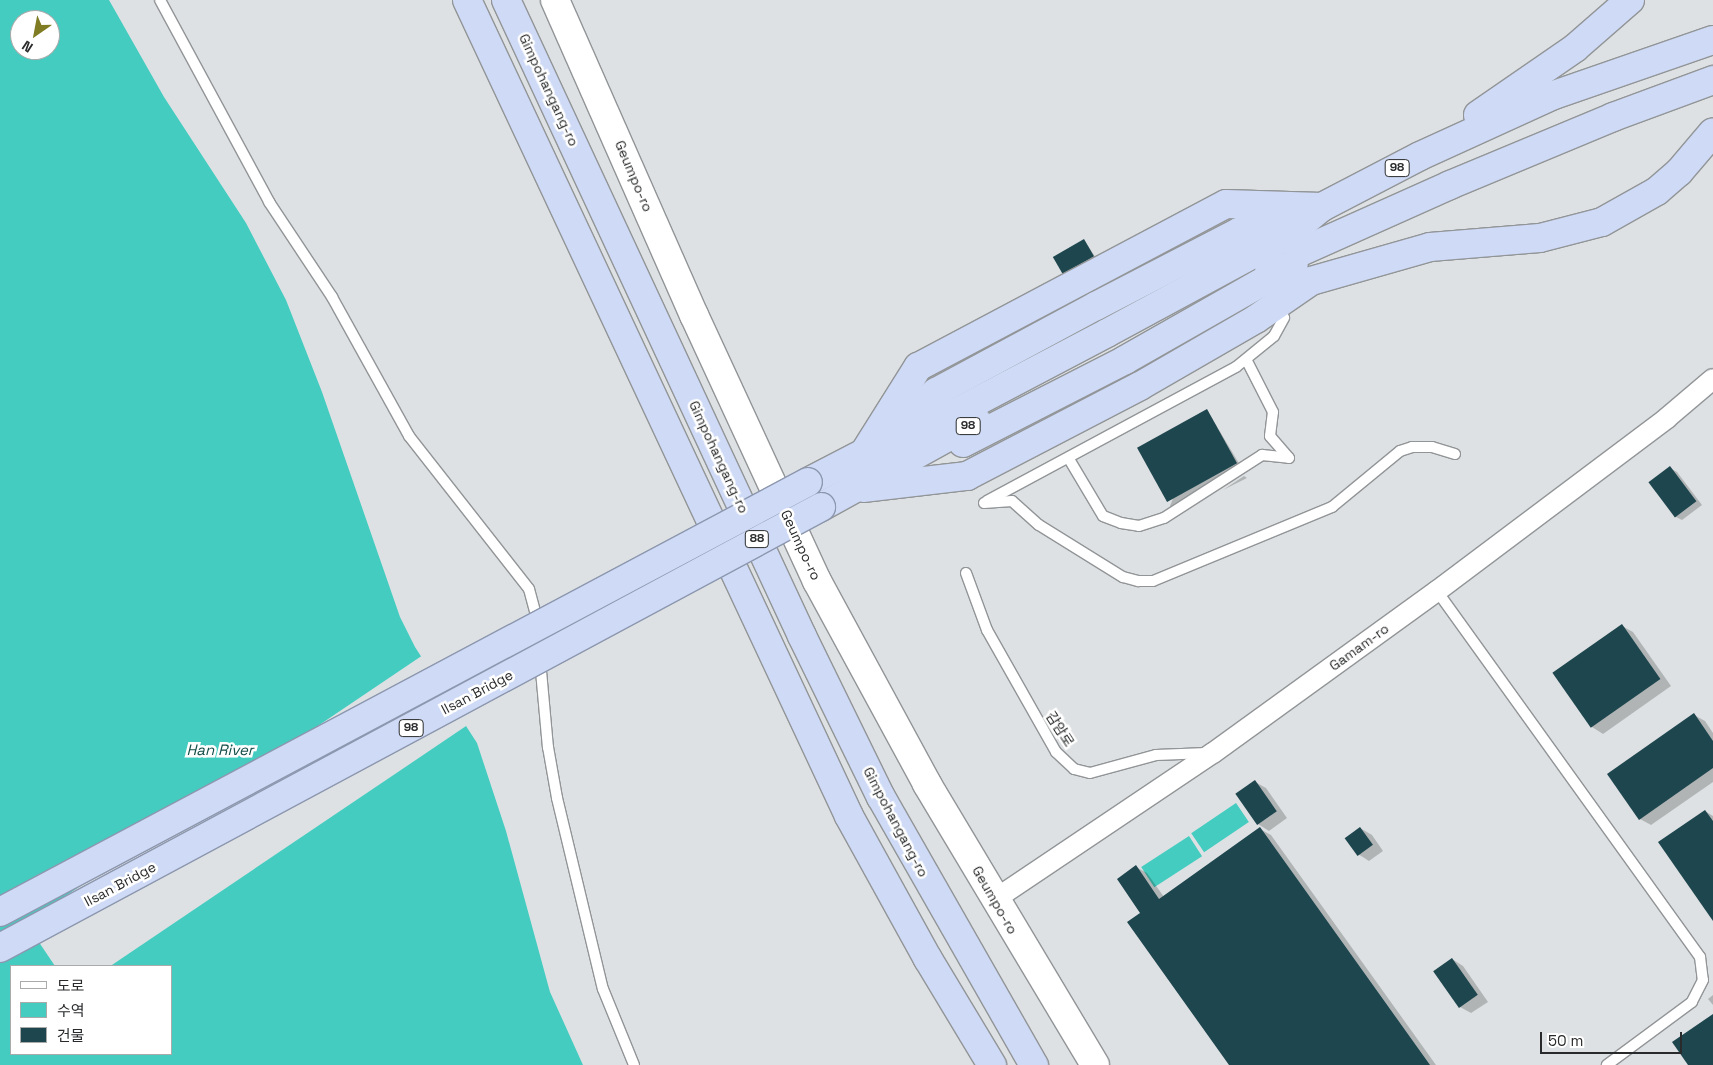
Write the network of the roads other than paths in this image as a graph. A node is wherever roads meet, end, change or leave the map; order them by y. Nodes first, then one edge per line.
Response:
1 (160, 0) edge
2 (467, 0) edge
3 (506, 0) edge
4 (555, 0) edge
5 (1630, 0) edge
6 (1710, 41) edge
7 (1703, 83) edge
8 (1713, 132) edge
9 (1420, 156) junction
10 (1322, 207) junction
11 (1343, 234) junction
12 (1311, 280) junction
13 (1284, 318) junction
14 (1246, 359) junction
15 (1713, 379) edge
16 (864, 453) junction
17 (1455, 454) dead end
18 (1069, 459) junction
19 (851, 490) junction
20 (966, 573) dead end
21 (1437, 591) junction
22 (1213, 752) junction
23 (994, 900) junction
24 (0, 912) edge
25 (0, 948) edge
26 (634, 1065) edge
27 (992, 1065) edge
28 (1034, 1065) edge
29 (1095, 1065) edge
30 (1607, 1065) edge

1 - 26 lane
2 - 27 highway, 88
3 - 28 highway, Gimpohangang-ro / 88
4 - 23 main road, Geumpo-ro
5 - 9 highway
6 - 9 highway, 98
7 - 11 highway, 98
8 - 12 highway
9 - 10 highway, 98
10 - 16 highway, 98
10 - 16 highway
11 - 12 highway
11 - 19 highway, 98
12 - 13 highway
12 - 19 highway
13 - 14 lane
13 - 19 highway
14 - 18 lane
14 - 18 lane
15 - 21 street, Gamam-ro
16 - 24 highway, 98, bridge
17 - 18 lane
19 - 25 highway, Ilsan Bridge / 98, bridge
20 - 22 lane, 감암로
21 - 22 street, Gamam-ro
21 - 30 lane
22 - 23 street, Gamam-ro
23 - 29 main road, Geumpo-ro

